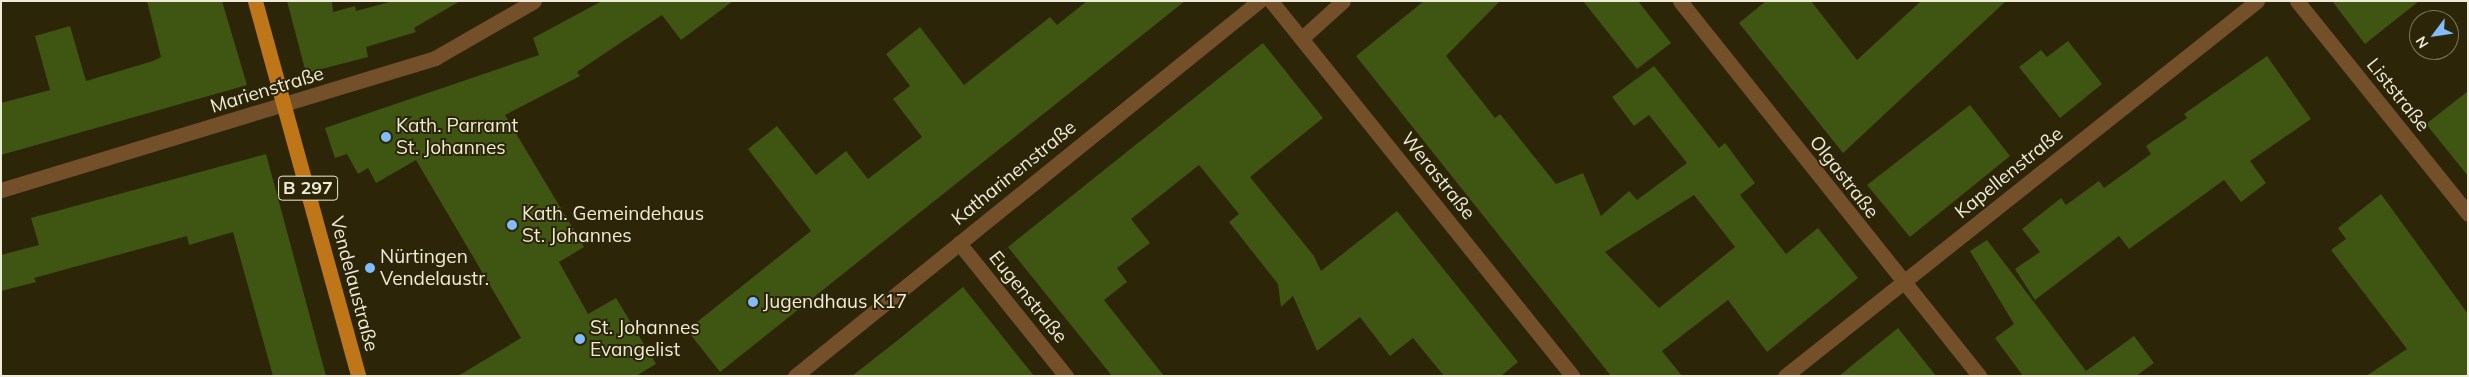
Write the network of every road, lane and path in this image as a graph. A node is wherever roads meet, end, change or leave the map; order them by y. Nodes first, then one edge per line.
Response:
1 (255, 1) edge
2 (534, 1) edge
3 (1259, 1) edge
4 (1271, 1) edge
5 (1343, 1) edge
6 (1680, 1) edge
7 (2257, 1) edge
8 (2297, 1) edge
9 (1302, 38) junction
10 (285, 107) junction
11 (1, 190) edge
12 (2468, 214) edge
13 (959, 243) junction
14 (1903, 284) junction
15 (358, 376) edge
16 (795, 376) edge
17 (1066, 376) edge
18 (1572, 376) edge
19 (1786, 376) edge
20 (1979, 376) edge

1 - 10 main road, Vendelaustraße / B 297
2 - 10 street, Marienstraße
3 - 13 street, Katharinenstraße
4 - 9 street, Werastraße
5 - 9 street
6 - 14 street, Olgastraße
7 - 14 street, Kapellenstraße
8 - 12 street, Liststraße
9 - 18 street, Werastraße
10 - 11 street, Marienstraße
10 - 15 main road, Vendelaustraße / B 297
13 - 16 street, Katharinenstraße
13 - 17 street, Eugenstraße
14 - 19 street, Kapellenstraße
14 - 20 street, Olgastraße

